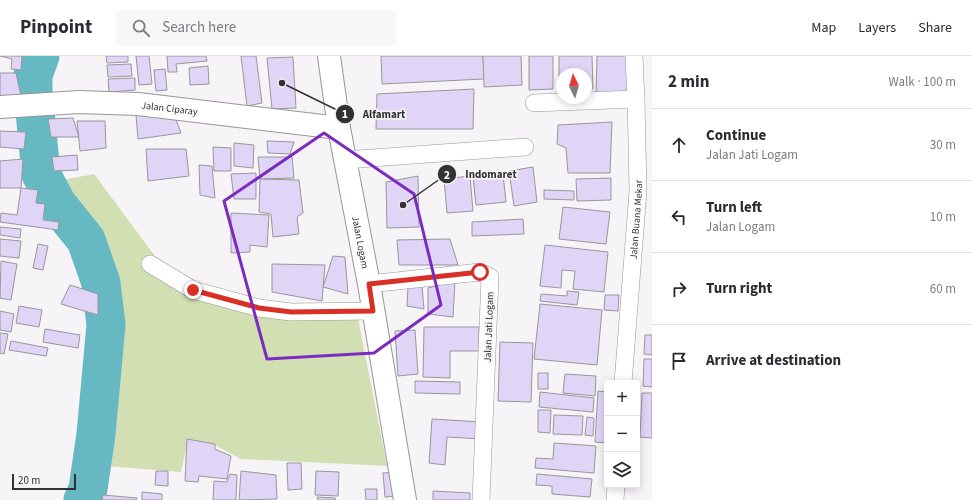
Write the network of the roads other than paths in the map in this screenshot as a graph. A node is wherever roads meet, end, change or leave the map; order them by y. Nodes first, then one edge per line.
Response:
1 (329, 56) edge
2 (634, 56) edge
3 (636, 99) junction
4 (534, 103) dead end
5 (10, 107) edge
6 (339, 128) junction
7 (525, 147) dead end
8 (345, 160) junction
9 (150, 264) dead end
10 (369, 284) junction
11 (373, 311) junction
12 (624, 380) edge
13 (616, 488) edge
14 (405, 500) edge
15 (481, 500) edge
16 (615, 500) edge

1 - 6 street, Jalan Logam
2 - 3 street, Jalan Buana Mekar
3 - 4 street
3 - 12 street, Jalan Buana Mekar
5 - 6 street, Jalan Ciparay
6 - 8 street, Jalan Logam
7 - 8 street
8 - 10 street, Jalan Logam
9 - 11 street
10 - 11 street, Jalan Logam
10 - 15 street, Jalan Jati Logam
11 - 14 street, Jalan Logam
13 - 16 street

